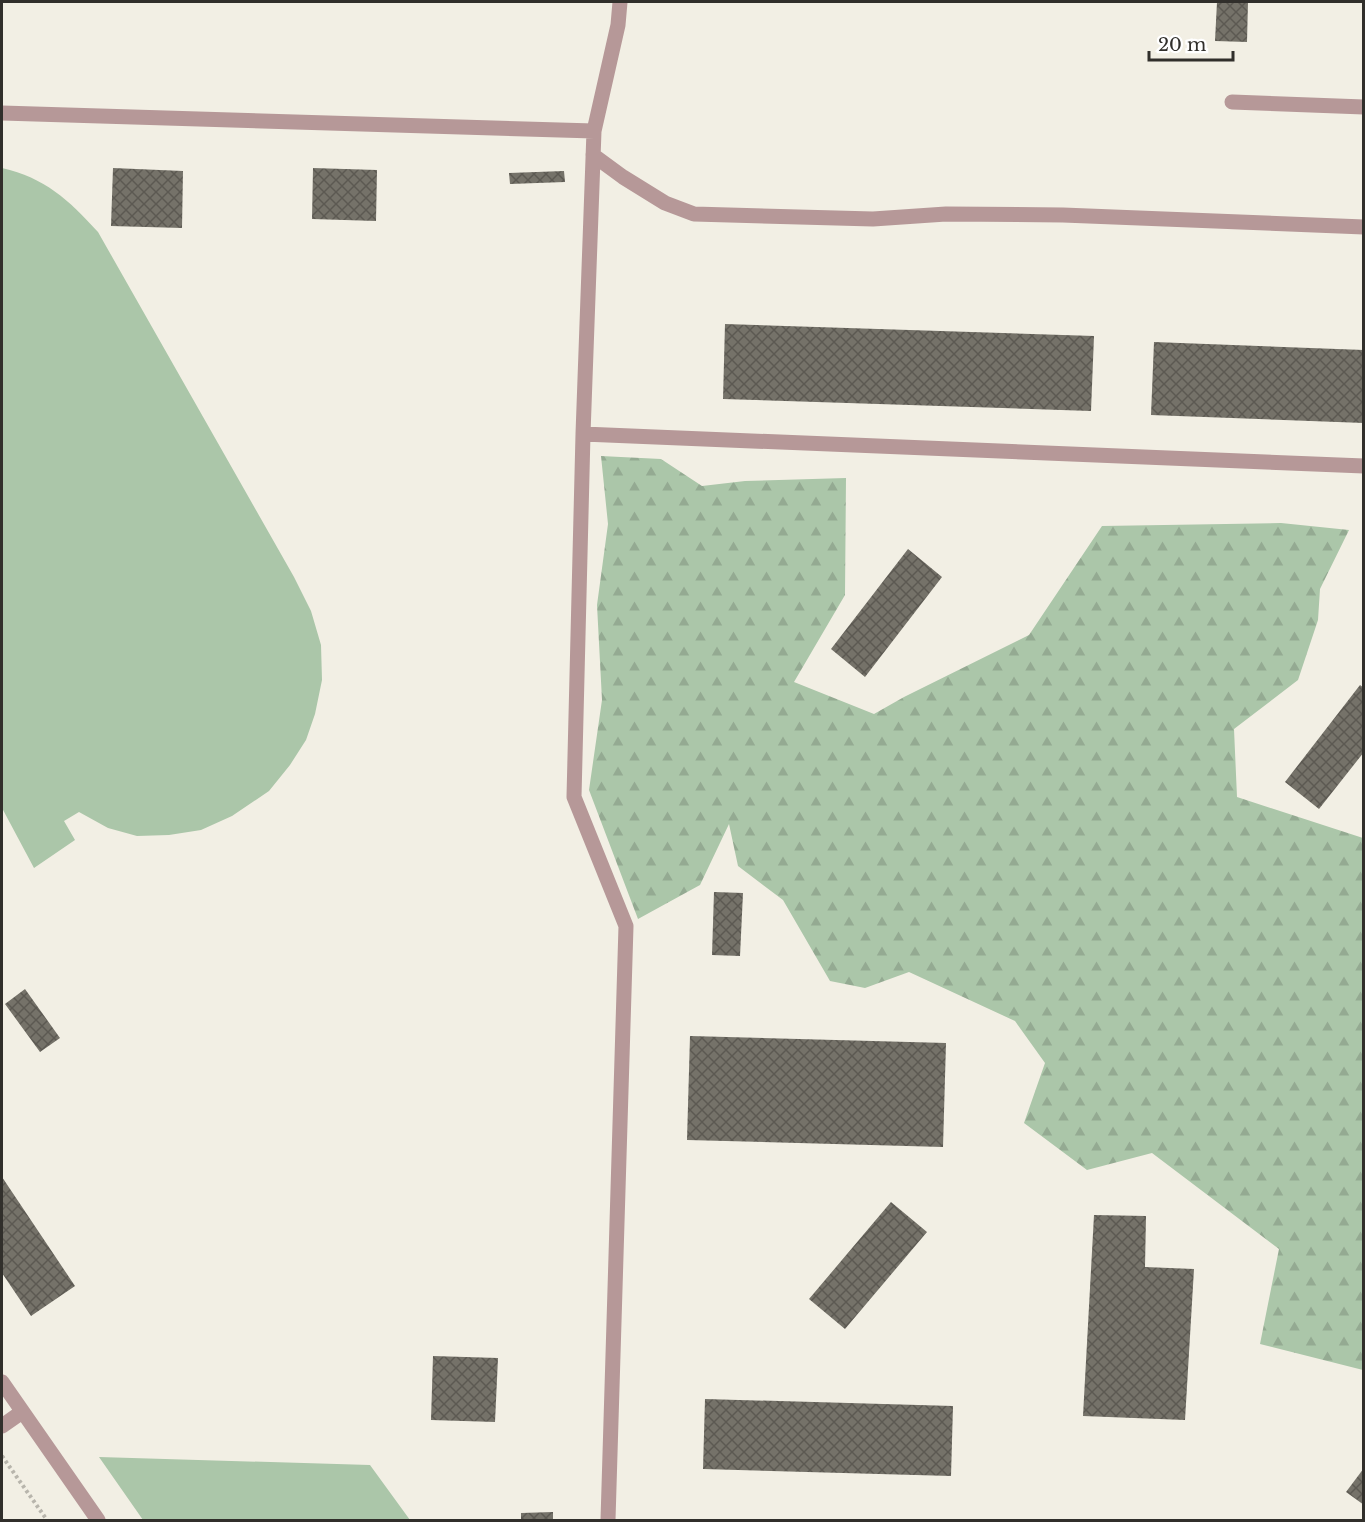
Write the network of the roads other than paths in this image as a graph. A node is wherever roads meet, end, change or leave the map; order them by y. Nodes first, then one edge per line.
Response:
1 (620, 2) edge
2 (1233, 102) dead end
3 (1364, 107) edge
4 (2, 113) edge
5 (594, 131) junction
6 (593, 155) junction
7 (1364, 227) edge
8 (583, 434) junction
9 (1364, 466) edge
10 (2, 1382) edge
11 (22, 1412) junction
12 (2, 1426) edge
13 (98, 1521) edge
14 (608, 1521) edge

1 - 5 street
2 - 3 street
4 - 5 street
5 - 6 street
6 - 7 street
6 - 8 street
8 - 9 street
8 - 14 street
10 - 11 street
11 - 12 street
11 - 13 street

